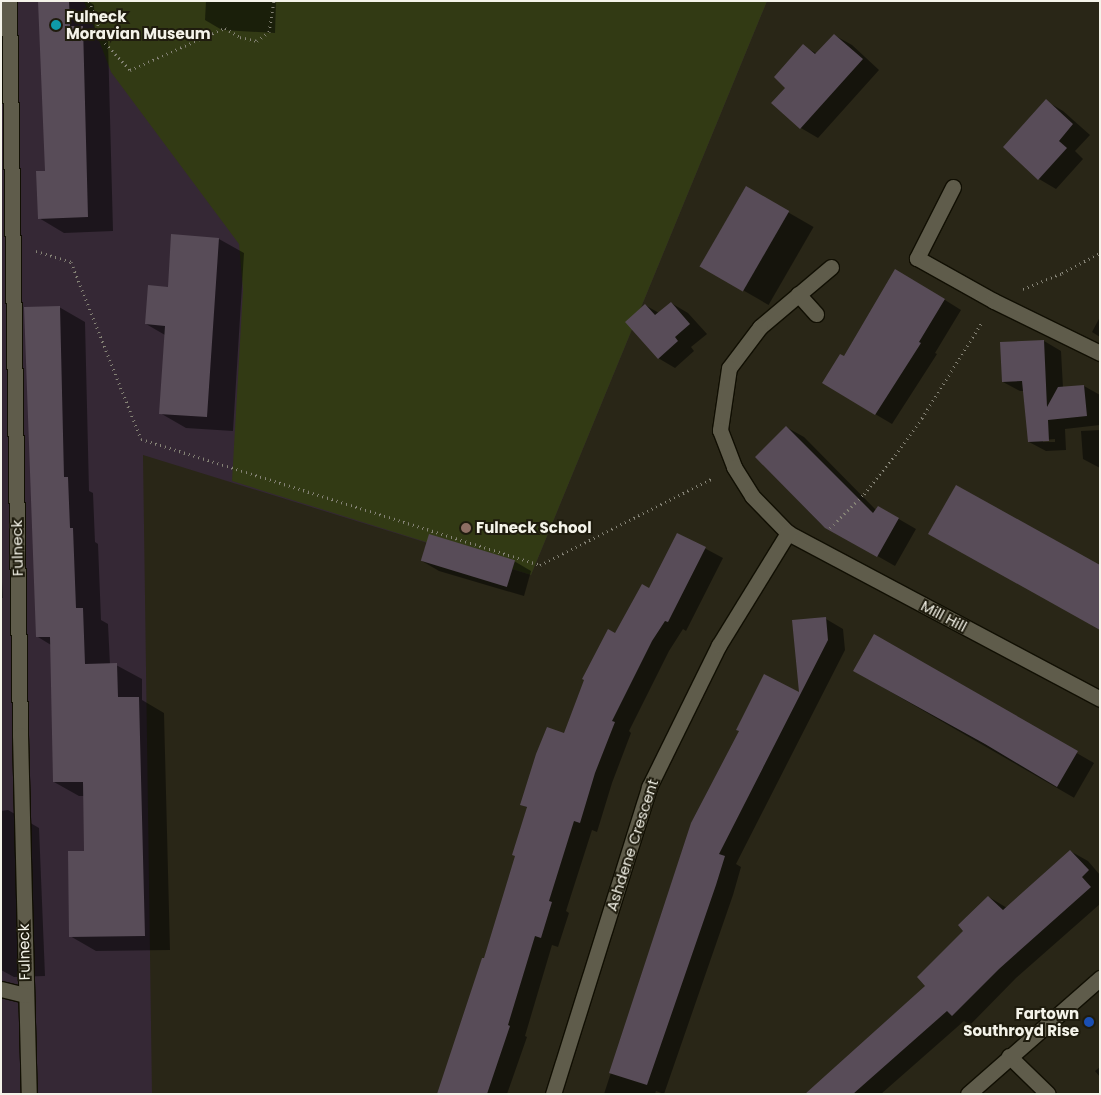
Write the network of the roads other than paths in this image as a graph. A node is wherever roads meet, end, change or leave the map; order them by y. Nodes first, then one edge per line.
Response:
1 (9, 1) edge
2 (953, 187) dead end
3 (831, 267) dead end
4 (798, 294) junction
5 (816, 314) dead end
6 (1100, 353) edge
7 (788, 533) junction
8 (1100, 699) edge
9 (1100, 978) edge
10 (1, 989) edge
11 (25, 995) junction
12 (1009, 1056) junction
13 (29, 1094) edge
14 (553, 1094) edge
15 (968, 1094) edge
16 (1048, 1094) edge

1 - 11 street, Fulneck
2 - 6 street
3 - 4 street, Mill Hill
4 - 5 street
4 - 7 street, Mill Hill
7 - 8 street, Mill Hill
7 - 14 street, Ashdene Crescent
9 - 12 street
10 - 11 street
11 - 13 street, Fulneck
12 - 15 street
12 - 16 street

